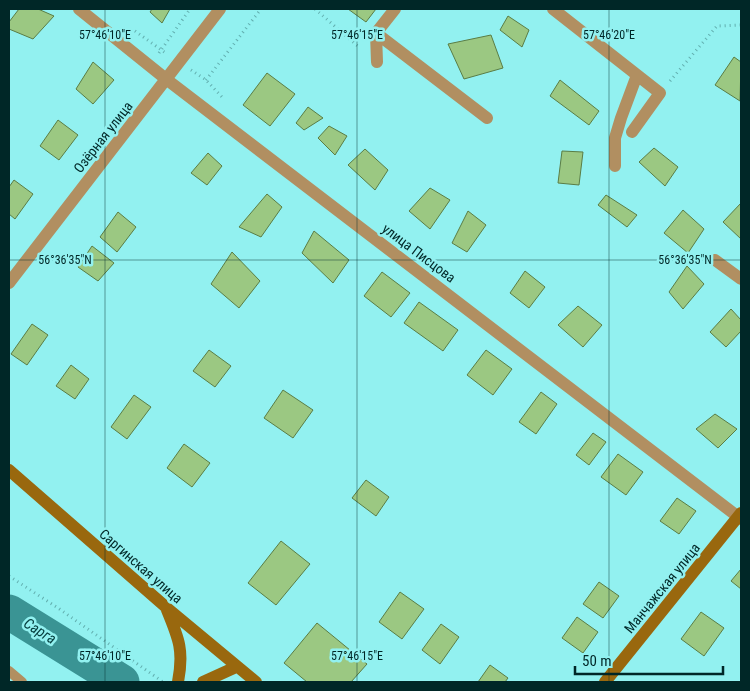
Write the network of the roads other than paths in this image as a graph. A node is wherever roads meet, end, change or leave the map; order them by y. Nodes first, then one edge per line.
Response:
1 (79, 9) edge
2 (220, 9) edge
3 (395, 9) edge
4 (553, 9) edge
5 (376, 33) junction
6 (377, 62) road end
7 (636, 75) junction
8 (166, 79) junction
9 (487, 118) dead end
10 (632, 132) dead end
11 (615, 166) dead end
12 (715, 260) dead end
13 (741, 279) edge
14 (9, 283) edge
15 (9, 470) edge
16 (740, 517) edge
17 (167, 608) junction
18 (236, 667) junction
19 (9, 671) edge
20 (22, 682) edge
21 (178, 682) edge
22 (203, 682) edge
23 (256, 682) edge
24 (606, 682) edge

1 - 8 street, улица Писцова
2 - 8 street, Озёрная улица
3 - 5 street
4 - 7 street
5 - 6 street
5 - 9 street
7 - 10 street
7 - 11 street
8 - 14 street, Озёрная улица
8 - 16 street, улица Писцова
12 - 13 street
15 - 17 street, Саргинская улица
16 - 24 street, Манчажская улица
17 - 18 street, Саргинская улица
17 - 21 street
18 - 22 street
18 - 23 street, Саргинская улица
19 - 20 lane

